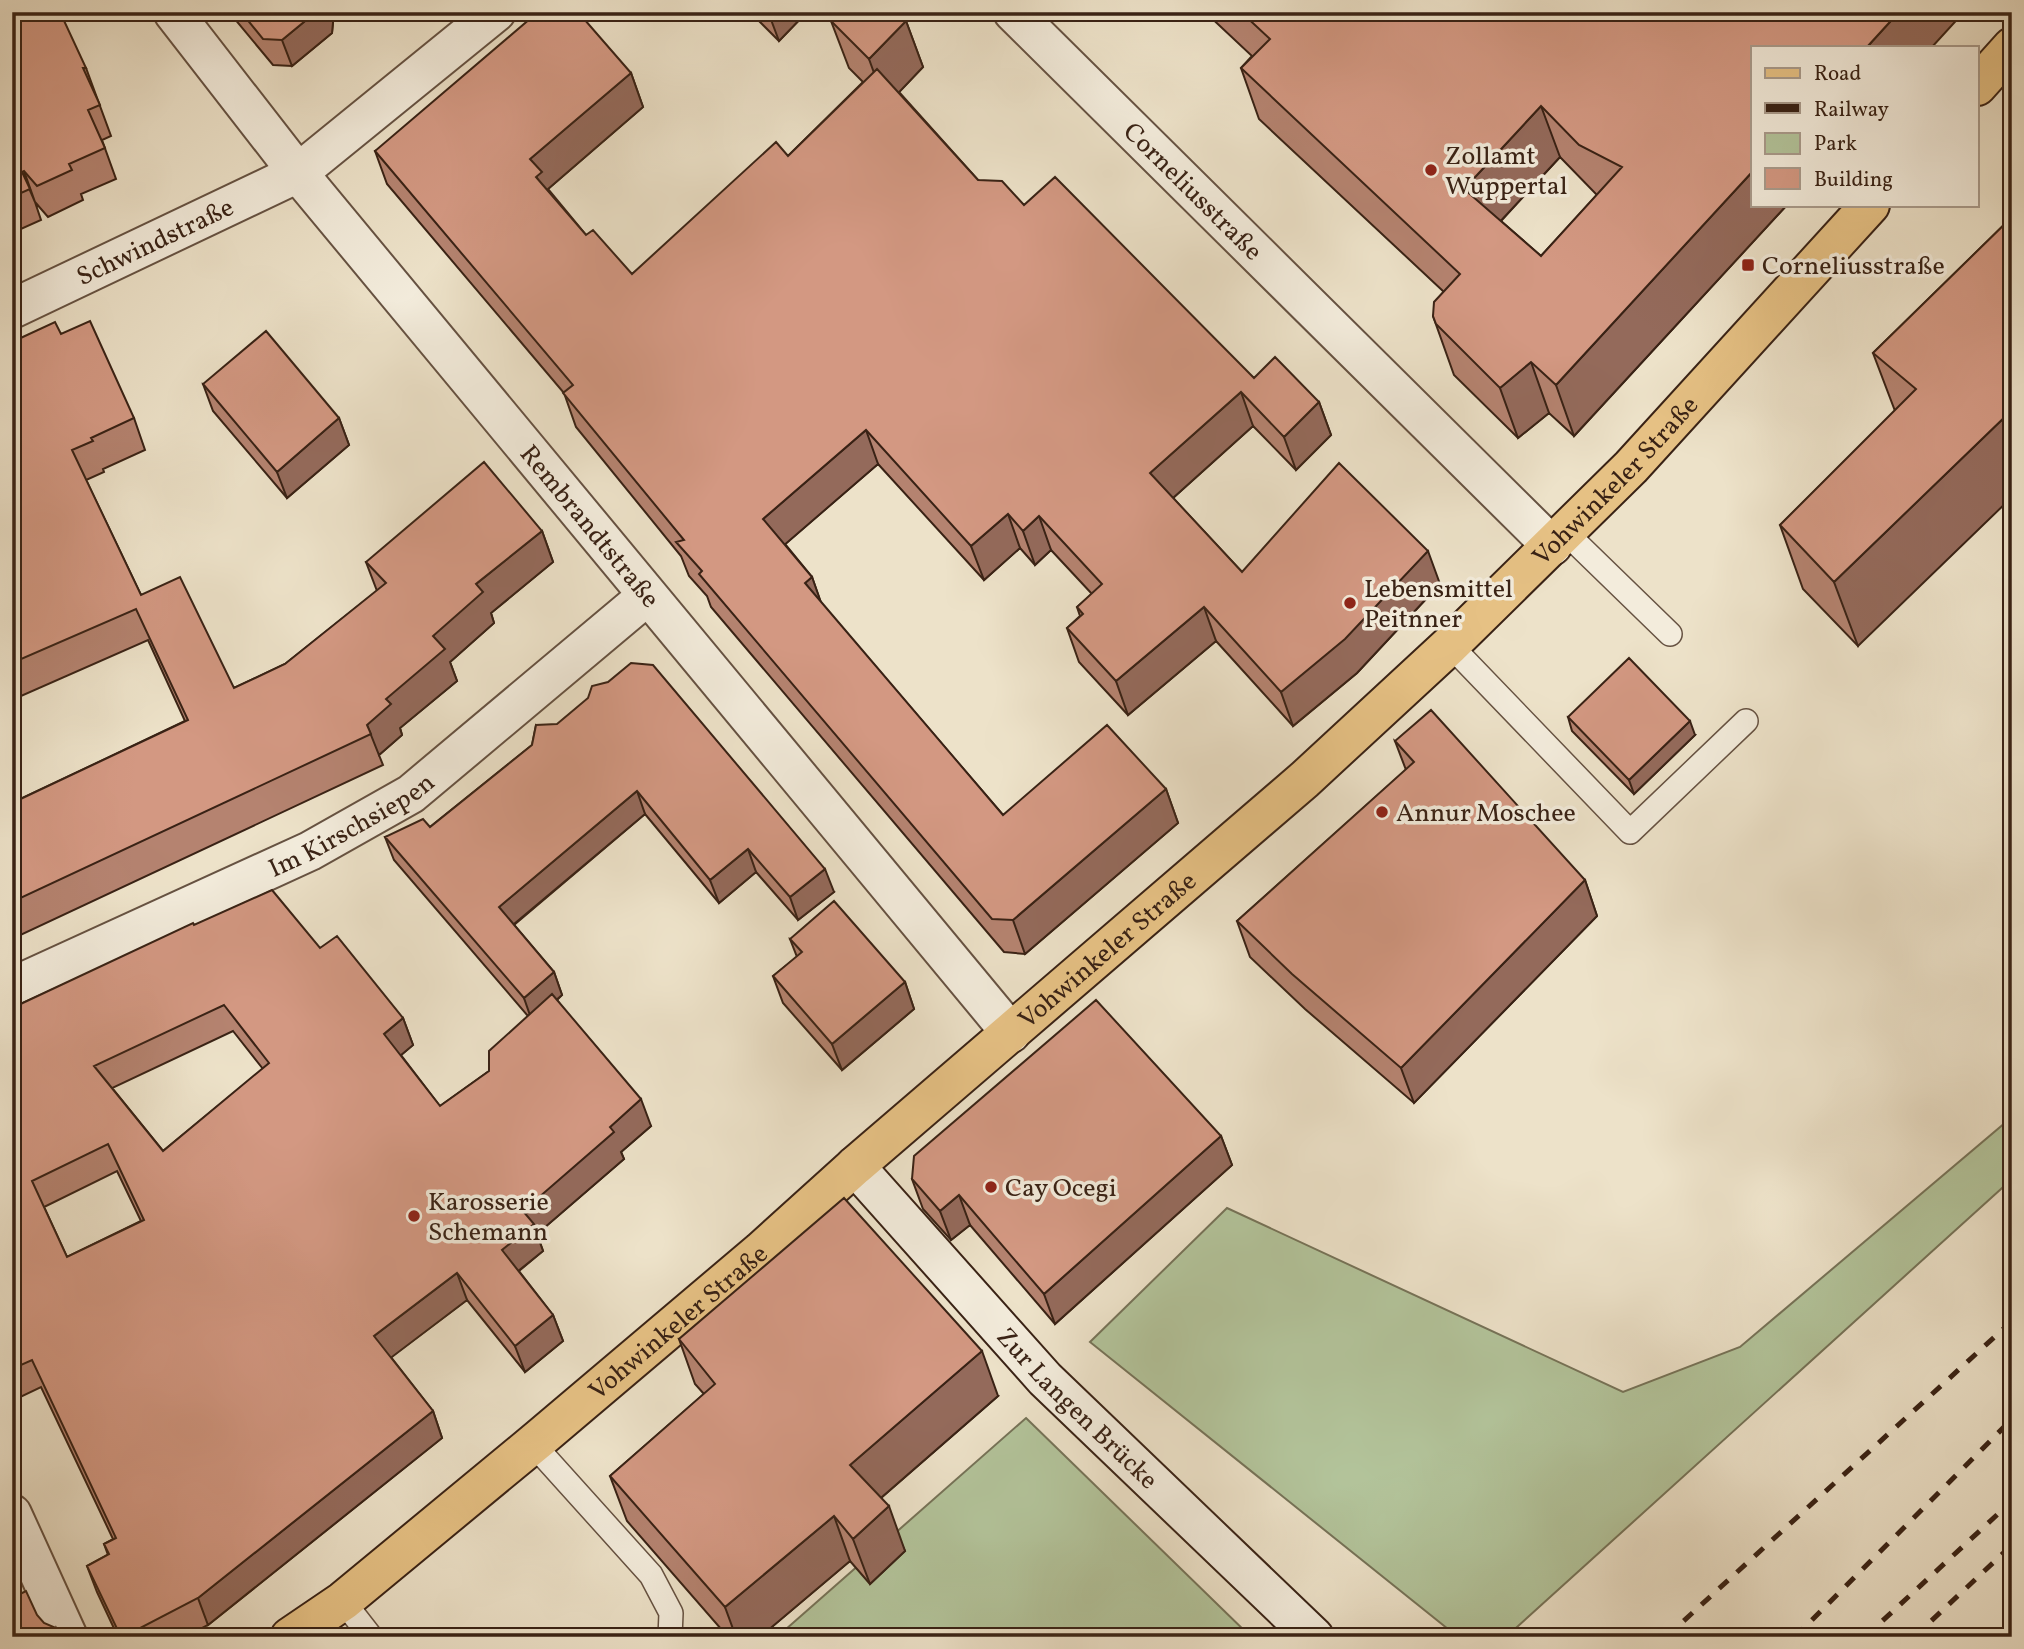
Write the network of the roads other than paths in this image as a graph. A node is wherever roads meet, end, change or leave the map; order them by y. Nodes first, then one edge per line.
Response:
1 (173, 12) edge
2 (496, 12) edge
3 (1013, 12) edge
4 (2012, 47) edge
5 (1979, 84) edge
6 (298, 173) junction
7 (1869, 206) edge
8 (12, 309) edge
9 (1558, 539) junction
10 (646, 596) junction
11 (1670, 634) dead end
12 (1450, 645) junction
13 (1746, 721) dead end
14 (12, 987) edge
15 (1011, 1033) junction
16 (855, 1166) junction
17 (533, 1444) junction
18 (12, 1514) edge
19 (343, 1601) junction
20 (68, 1637) edge
21 (290, 1637) edge
22 (371, 1637) edge
23 (670, 1637) edge
24 (1314, 1637) edge

1 - 6 street, Rembrandtstraße
2 - 6 street, Schwindstraße
3 - 9 street, Corneliusstraße
4 - 5 main road
6 - 8 street, Schwindstraße
6 - 10 street, Rembrandtstraße
7 - 9 main road, Vohwinkeler Straße
9 - 11 lane
9 - 12 main road, Vohwinkeler Straße
10 - 14 street, Im Kirschsiepen
10 - 15 street, Rembrandtstraße
12 - 13 lane
12 - 15 main road, Vohwinkeler Straße
15 - 16 main road, Vohwinkeler Straße
16 - 17 main road, Vohwinkeler Straße
16 - 24 street, Zur Langen Brücke
17 - 19 main road, Vohwinkeler Straße
17 - 23 lane
18 - 20 street
19 - 21 main road, Vohwinkeler Straße
19 - 22 lane

